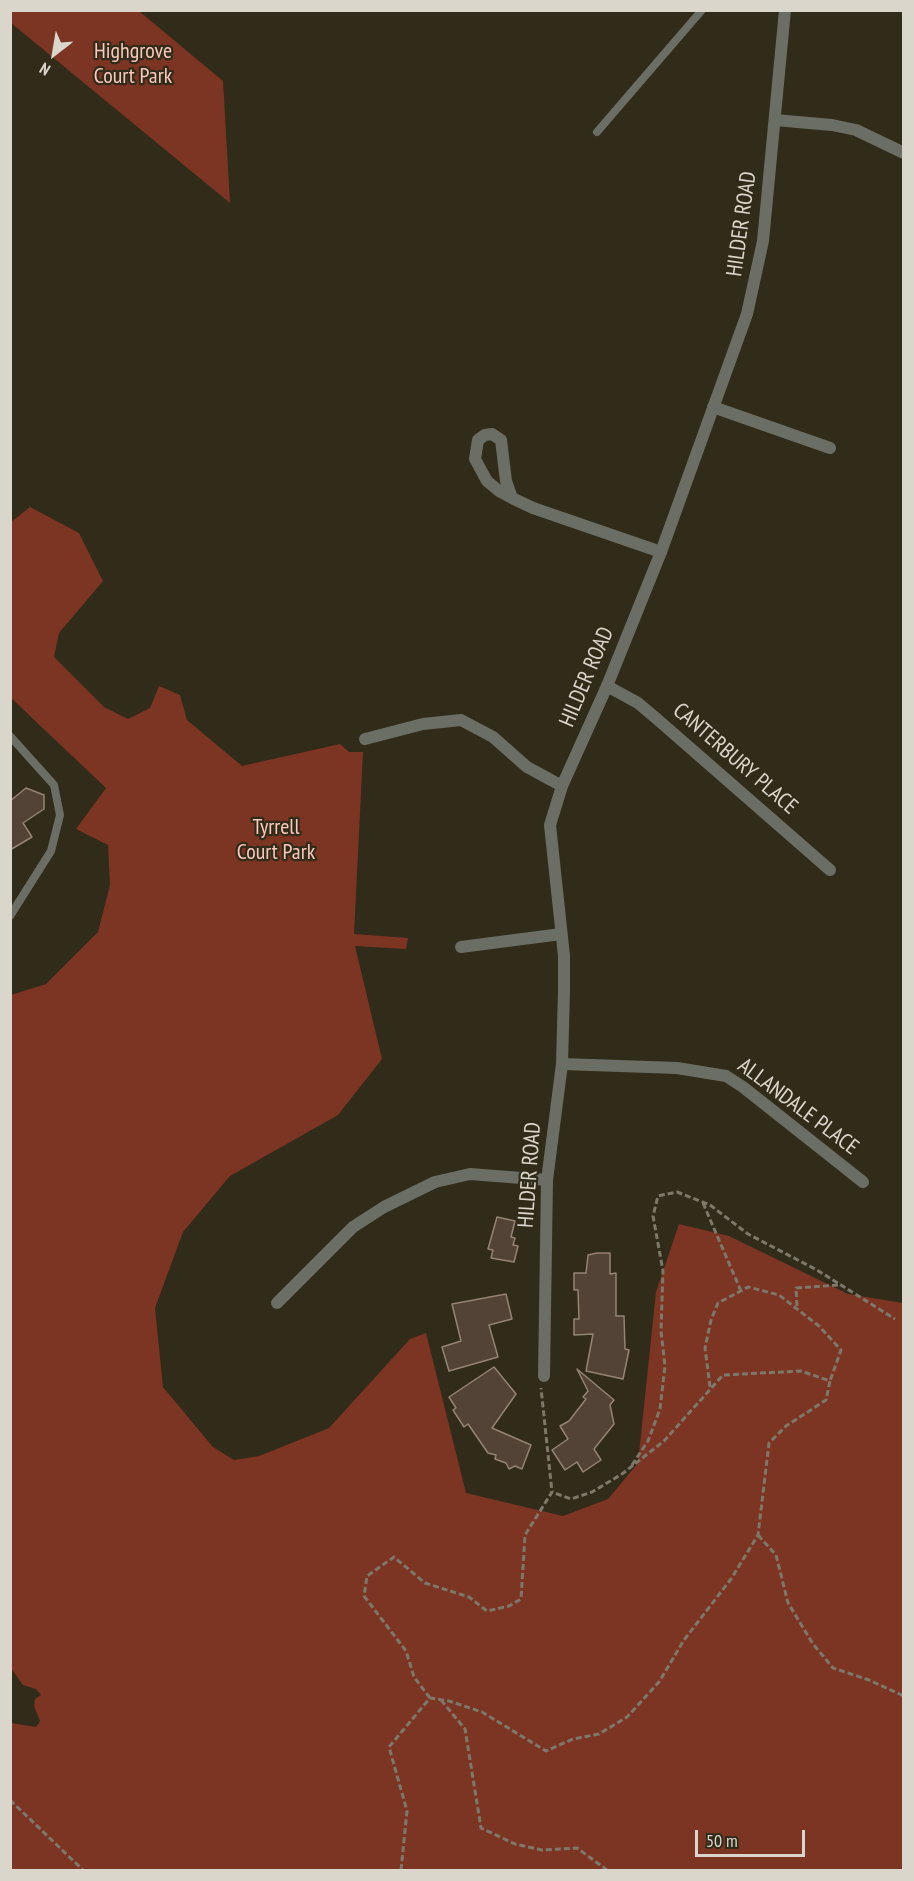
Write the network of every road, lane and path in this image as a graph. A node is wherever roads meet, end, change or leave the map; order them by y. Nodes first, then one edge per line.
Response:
1 (702, 10) edge
2 (785, 10) edge
3 (775, 120) junction
4 (597, 132) dead end
5 (903, 153) edge
6 (713, 407) junction
7 (830, 448) dead end
8 (512, 498) junction
9 (661, 552) junction
10 (607, 686) junction
11 (10, 736) edge
12 (365, 739) dead end
13 (562, 786) junction
14 (830, 870) dead end
15 (10, 916) edge
16 (561, 934) junction
17 (461, 947) dead end
18 (562, 1064) junction
19 (547, 1180) junction
20 (863, 1182) dead end
21 (703, 1203) junction
22 (841, 1285) junction
23 (741, 1291) junction
24 (277, 1303) dead end
25 (797, 1308) junction
26 (895, 1319) dead end
27 (544, 1376) joint
28 (830, 1381) junction
29 (710, 1387) junction
30 (629, 1469) junction
31 (552, 1492) junction
32 (758, 1534) junction
33 (903, 1696) edge
34 (430, 1698) junction
35 (441, 1700) junction
36 (10, 1800) edge
37 (83, 1870) edge
38 (401, 1870) edge
39 (607, 1870) edge

1 - 4 lane
2 - 3 street, HILDER ROAD
3 - 5 street
3 - 6 street, HILDER ROAD
6 - 7 street
6 - 9 street, HILDER ROAD
8 - 8 street
8 - 9 street
9 - 10 street, HILDER ROAD
10 - 13 street, HILDER ROAD
10 - 14 street, CANTERBURY PLACE
11 - 15 lane
12 - 13 street
13 - 16 street, HILDER ROAD
16 - 17 street
16 - 18 street, HILDER ROAD
18 - 19 street, HILDER ROAD
18 - 20 street, ALLANDALE PLACE
19 - 24 street
19 - 27 street, HILDER ROAD
21 - 22 path
21 - 23 path
21 - 30 path
22 - 25 path
22 - 26 path
23 - 25 path
23 - 29 path
25 - 28 path
27 - 31 path
28 - 29 path
28 - 32 path
29 - 30 path
30 - 31 path
31 - 34 path
32 - 33 path
32 - 35 path
34 - 35 path
34 - 38 path
35 - 39 path
36 - 37 path

